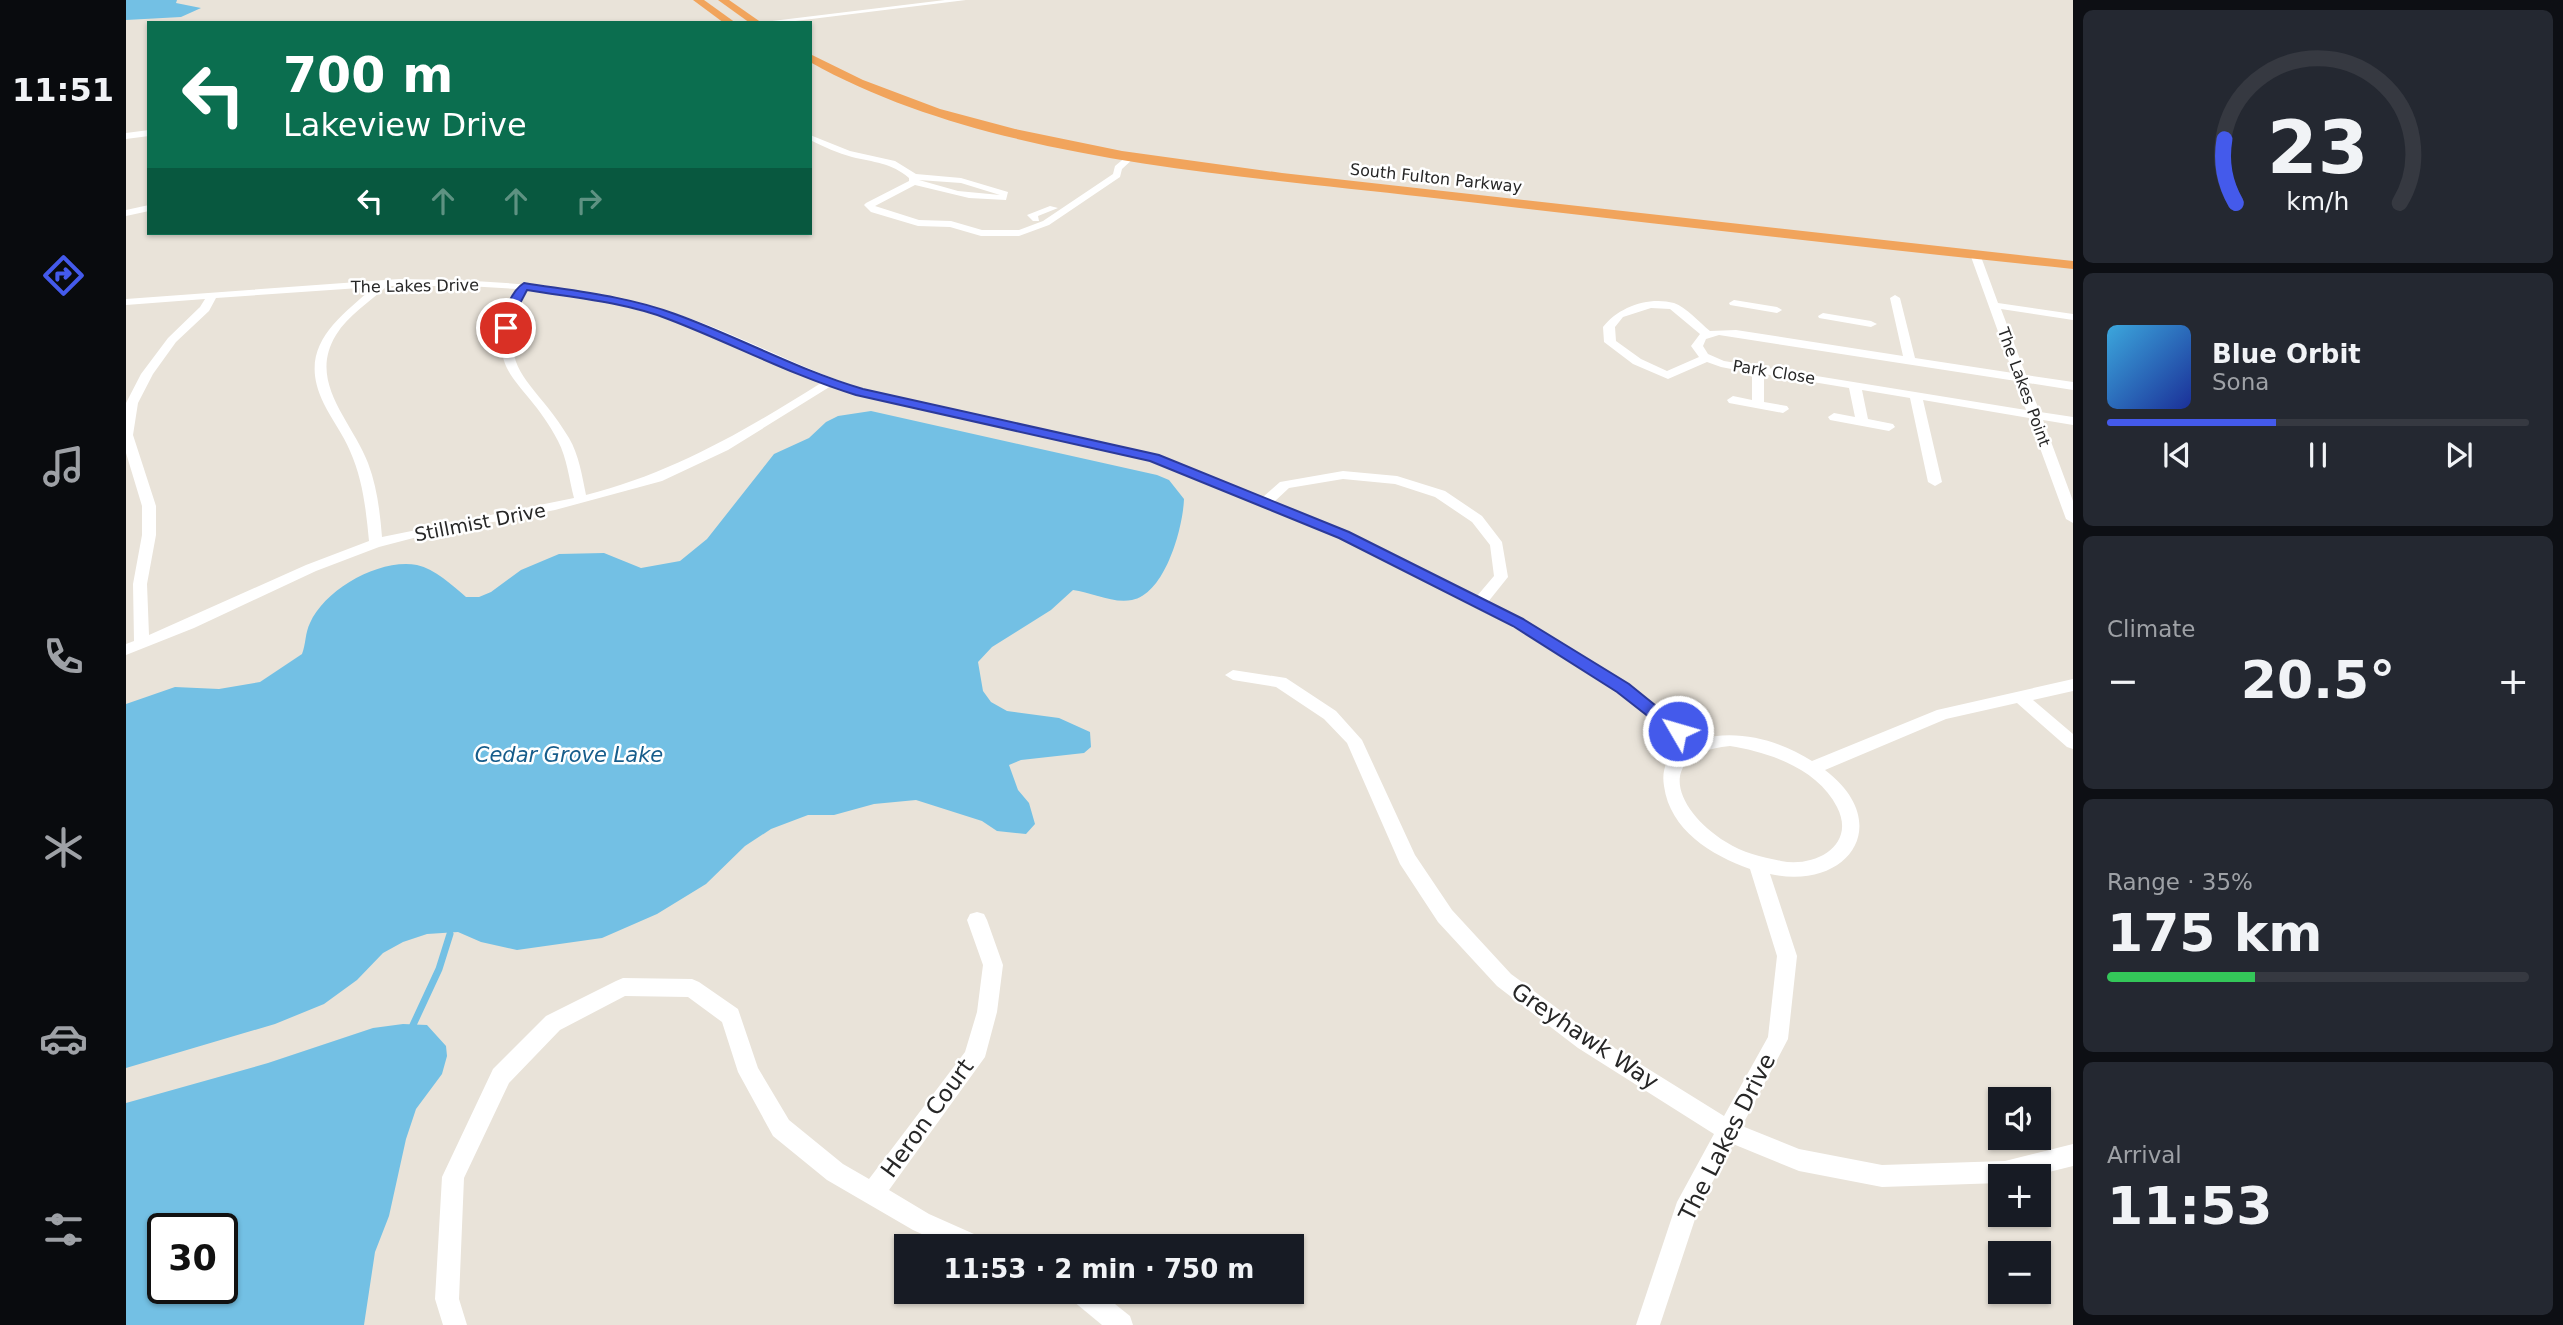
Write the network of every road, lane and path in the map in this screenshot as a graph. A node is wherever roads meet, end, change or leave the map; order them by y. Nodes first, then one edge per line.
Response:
1 (698, 0) edge
2 (723, 0) edge
3 (963, 0) edge
4 (729, 21) edge
5 (754, 21) edge
6 (775, 21) edge
7 (812, 58) edge
8 (824, 81) dead end
9 (147, 133) edge
10 (126, 136) edge
11 (812, 138) edge
12 (827, 146) junction
13 (812, 152) edge
14 (1122, 164) junction
15 (914, 180) junction
16 (1077, 196) junction
17 (147, 208) edge
18 (126, 213) edge
19 (1041, 221) junction
20 (1975, 254) junction
21 (2073, 265) edge
22 (1980, 269) junction
23 (2073, 278) edge
24 (383, 284) junction
25 (524, 286) junction
26 (212, 296) junction
27 (1895, 298) dead end
28 (126, 302) edge
29 (1734, 303) dead end
30 (1993, 305) junction
31 (1777, 310) dead end
32 (1823, 316) dead end
33 (2073, 317) edge
34 (1756, 321) junction
35 (1871, 324) dead end
36 (1708, 335) junction
37 (1847, 335) junction
38 (1707, 357) junction
39 (1910, 360) junction
40 (1758, 370) junction
41 (2020, 377) junction
42 (828, 383) junction
43 (1855, 386) junction
44 (2073, 386) edge
45 (1916, 396) junction
46 (1733, 400) dead end
47 (1758, 405) junction
48 (1783, 410) dead end
49 (2034, 415) junction
50 (1834, 417) dead end
51 (2073, 421) edge
52 (1862, 422) junction
53 (1889, 427) dead end
54 (1935, 482) dead end
55 (581, 500) junction
56 (1264, 503) junction
57 (2072, 512) edge
58 (376, 543) junction
59 (1479, 603) junction
60 (142, 644) junction
61 (126, 650) edge
62 (1233, 674) dead end
63 (2073, 685) edge
64 (2020, 697) junction
65 (2073, 743) edge
66 (1697, 746) junction
67 (1811, 769) junction
68 (1758, 865) junction
69 (977, 920) dead end
70 (1728, 1131) junction
71 (2073, 1155) edge
72 (873, 1194) junction
73 (948, 1234) edge
74 (1096, 1304) edge
75 (455, 1325) edge
76 (1121, 1325) edge
77 (1648, 1325) edge

1 - 4 highway
2 - 5 highway
3 - 6 street
7 - 14 highway, South Fulton Parkway
8 - 14 highway, South Fulton Parkway
9 - 10 street
11 - 12 street
12 - 13 street
12 - 15 street
14 - 16 street
14 - 20 highway, South Fulton Parkway
14 - 22 highway, South Fulton Parkway
15 - 15 street
15 - 19 street
16 - 19 street
16 - 19 street
17 - 18 street
20 - 21 highway, South Fulton Parkway
20 - 22 street, The Lakes Point
22 - 23 highway, South Fulton Parkway
22 - 30 street, The Lakes Point
24 - 25 street, The Lakes Drive
24 - 26 street, The Lakes Drive
24 - 58 street
25 - 42 street, The Lakes Drive
25 - 55 street
26 - 28 street, The Lakes Drive
26 - 60 street
27 - 39 street
29 - 34 street
30 - 33 street
30 - 41 street, The Lakes Point
31 - 34 street
32 - 37 street
34 - 36 street, Park Close
34 - 37 street, Park Close
35 - 37 street
36 - 38 street, Park Close
36 - 38 street
37 - 39 street, Park Close
38 - 40 street, Park Close
39 - 41 street, Park Close
40 - 43 street, Park Close
40 - 47 street
41 - 44 street, Park Close
41 - 49 street, The Lakes Point
42 - 55 street, Stillmist Drive
42 - 56 street, The Lakes Drive
43 - 45 street, Park Close
43 - 52 street
45 - 49 street, Park Close
45 - 54 street
46 - 47 street
47 - 48 street
49 - 51 street, Park Close
49 - 57 street, The Lakes Point
50 - 52 street
52 - 53 street
55 - 58 street, Stillmist Drive
56 - 59 street, The Lakes Drive
56 - 59 street
58 - 60 street, Stillmist Drive
59 - 66 street, The Lakes Drive
60 - 61 street, Stillmist Drive
62 - 70 street, Greyhawk Way
63 - 64 street
64 - 65 street
64 - 67 street
66 - 67 street
66 - 68 street
67 - 68 street
68 - 70 street, The Lakes Drive
69 - 72 street, Heron Court
70 - 71 street, Greyhawk Way
70 - 77 street, The Lakes Drive
72 - 73 street
72 - 75 street
74 - 76 street

